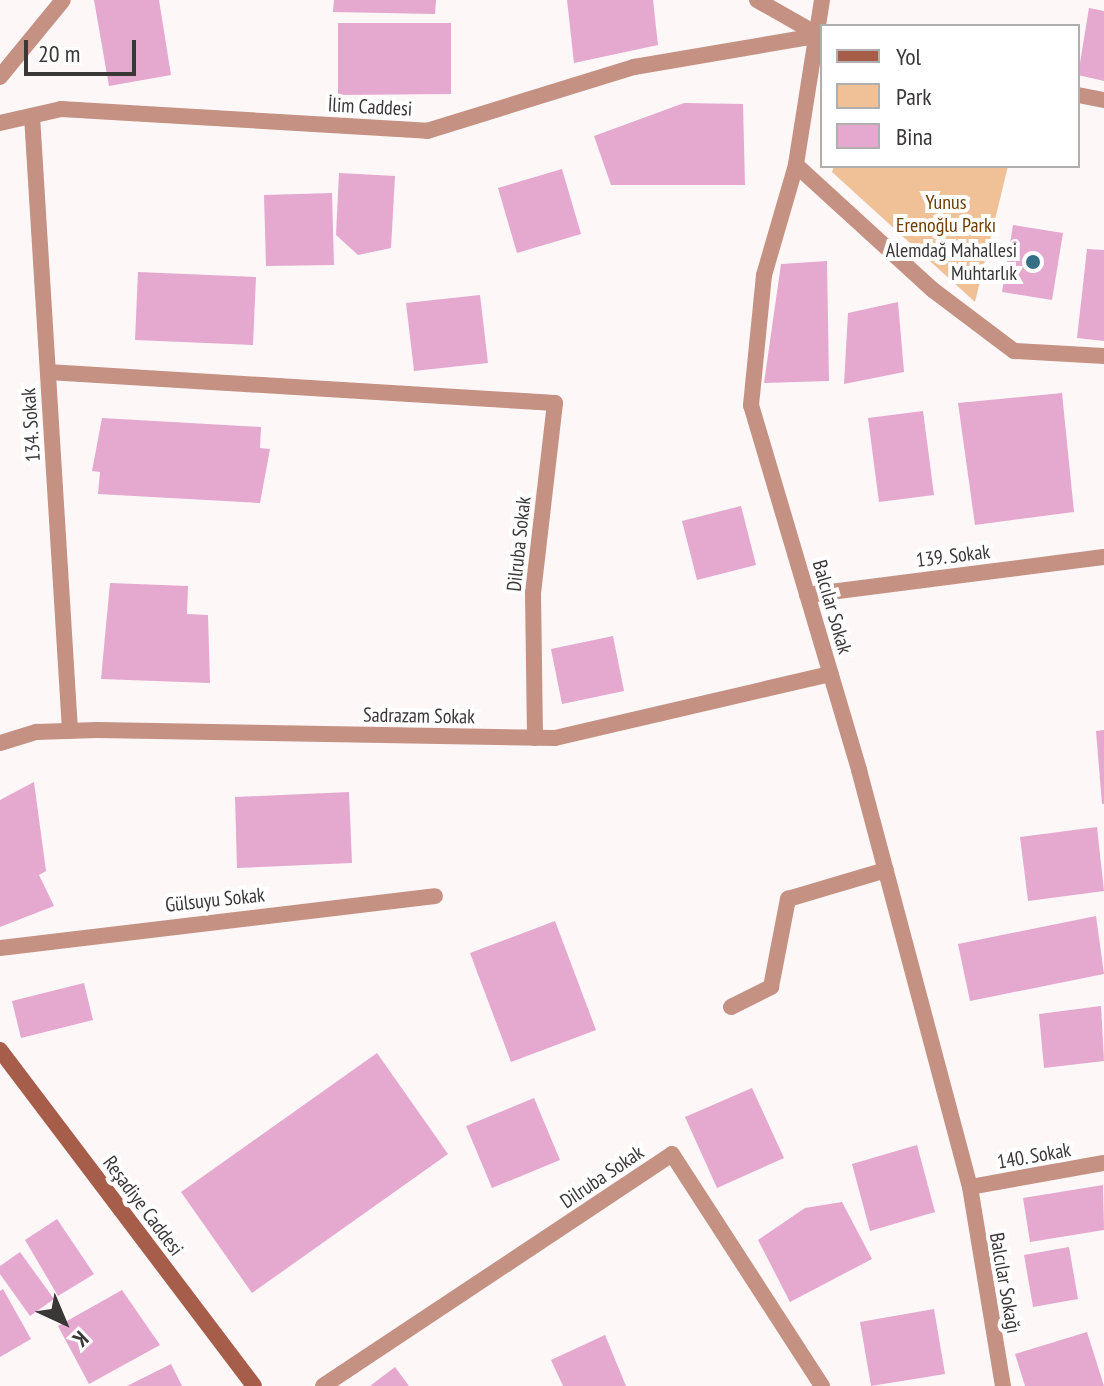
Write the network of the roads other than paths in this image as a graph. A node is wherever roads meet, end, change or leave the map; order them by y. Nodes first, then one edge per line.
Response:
1 (63, 0) edge
2 (757, 0) edge
3 (822, 0) edge
4 (818, 34) edge
5 (0, 77) edge
6 (1080, 95) edge
7 (1104, 100) edge
8 (32, 116) junction
9 (0, 123) edge
10 (796, 165) junction
11 (1104, 356) edge
12 (48, 372) junction
13 (1104, 557) edge
14 (807, 595) junction
15 (831, 674) junction
16 (70, 731) junction
17 (535, 738) junction
18 (0, 743) edge
19 (886, 870) junction
20 (435, 896) dead end
21 (0, 948) edge
22 (731, 1007) dead end
23 (0, 1050) edge
24 (1104, 1163) edge
25 (970, 1187) junction
26 (254, 1386) edge
27 (323, 1386) edge
28 (822, 1386) edge
29 (1003, 1386) edge

1 - 5 street
2 - 4 street
3 - 4 street, Balcılar Sokak
4 - 8 street, İlim Caddesi
4 - 10 street, Balcılar Sokak
6 - 7 street
8 - 9 street, İlim Caddesi
8 - 12 street, 134. Sokak
10 - 11 street
10 - 14 street, Balcılar Sokak
12 - 16 street, 134. Sokak
12 - 17 street, Dilruba Sokak
13 - 14 street, 139. Sokak
14 - 15 street, Balcılar Sokak
15 - 17 street, Sadrazam Sokak
15 - 19 street, Balcılar Sokak
16 - 17 street, Sadrazam Sokak
16 - 18 street, Sadrazam Sokak
19 - 22 street
19 - 25 street, Balcılar Sokak
20 - 21 street, Gülsuyu Sokak
23 - 26 main road, Reşadiye Caddesi
24 - 25 street, 140. Sokak
25 - 29 street, Balcılar Sokağı
27 - 28 street, Dilruba Sokak

